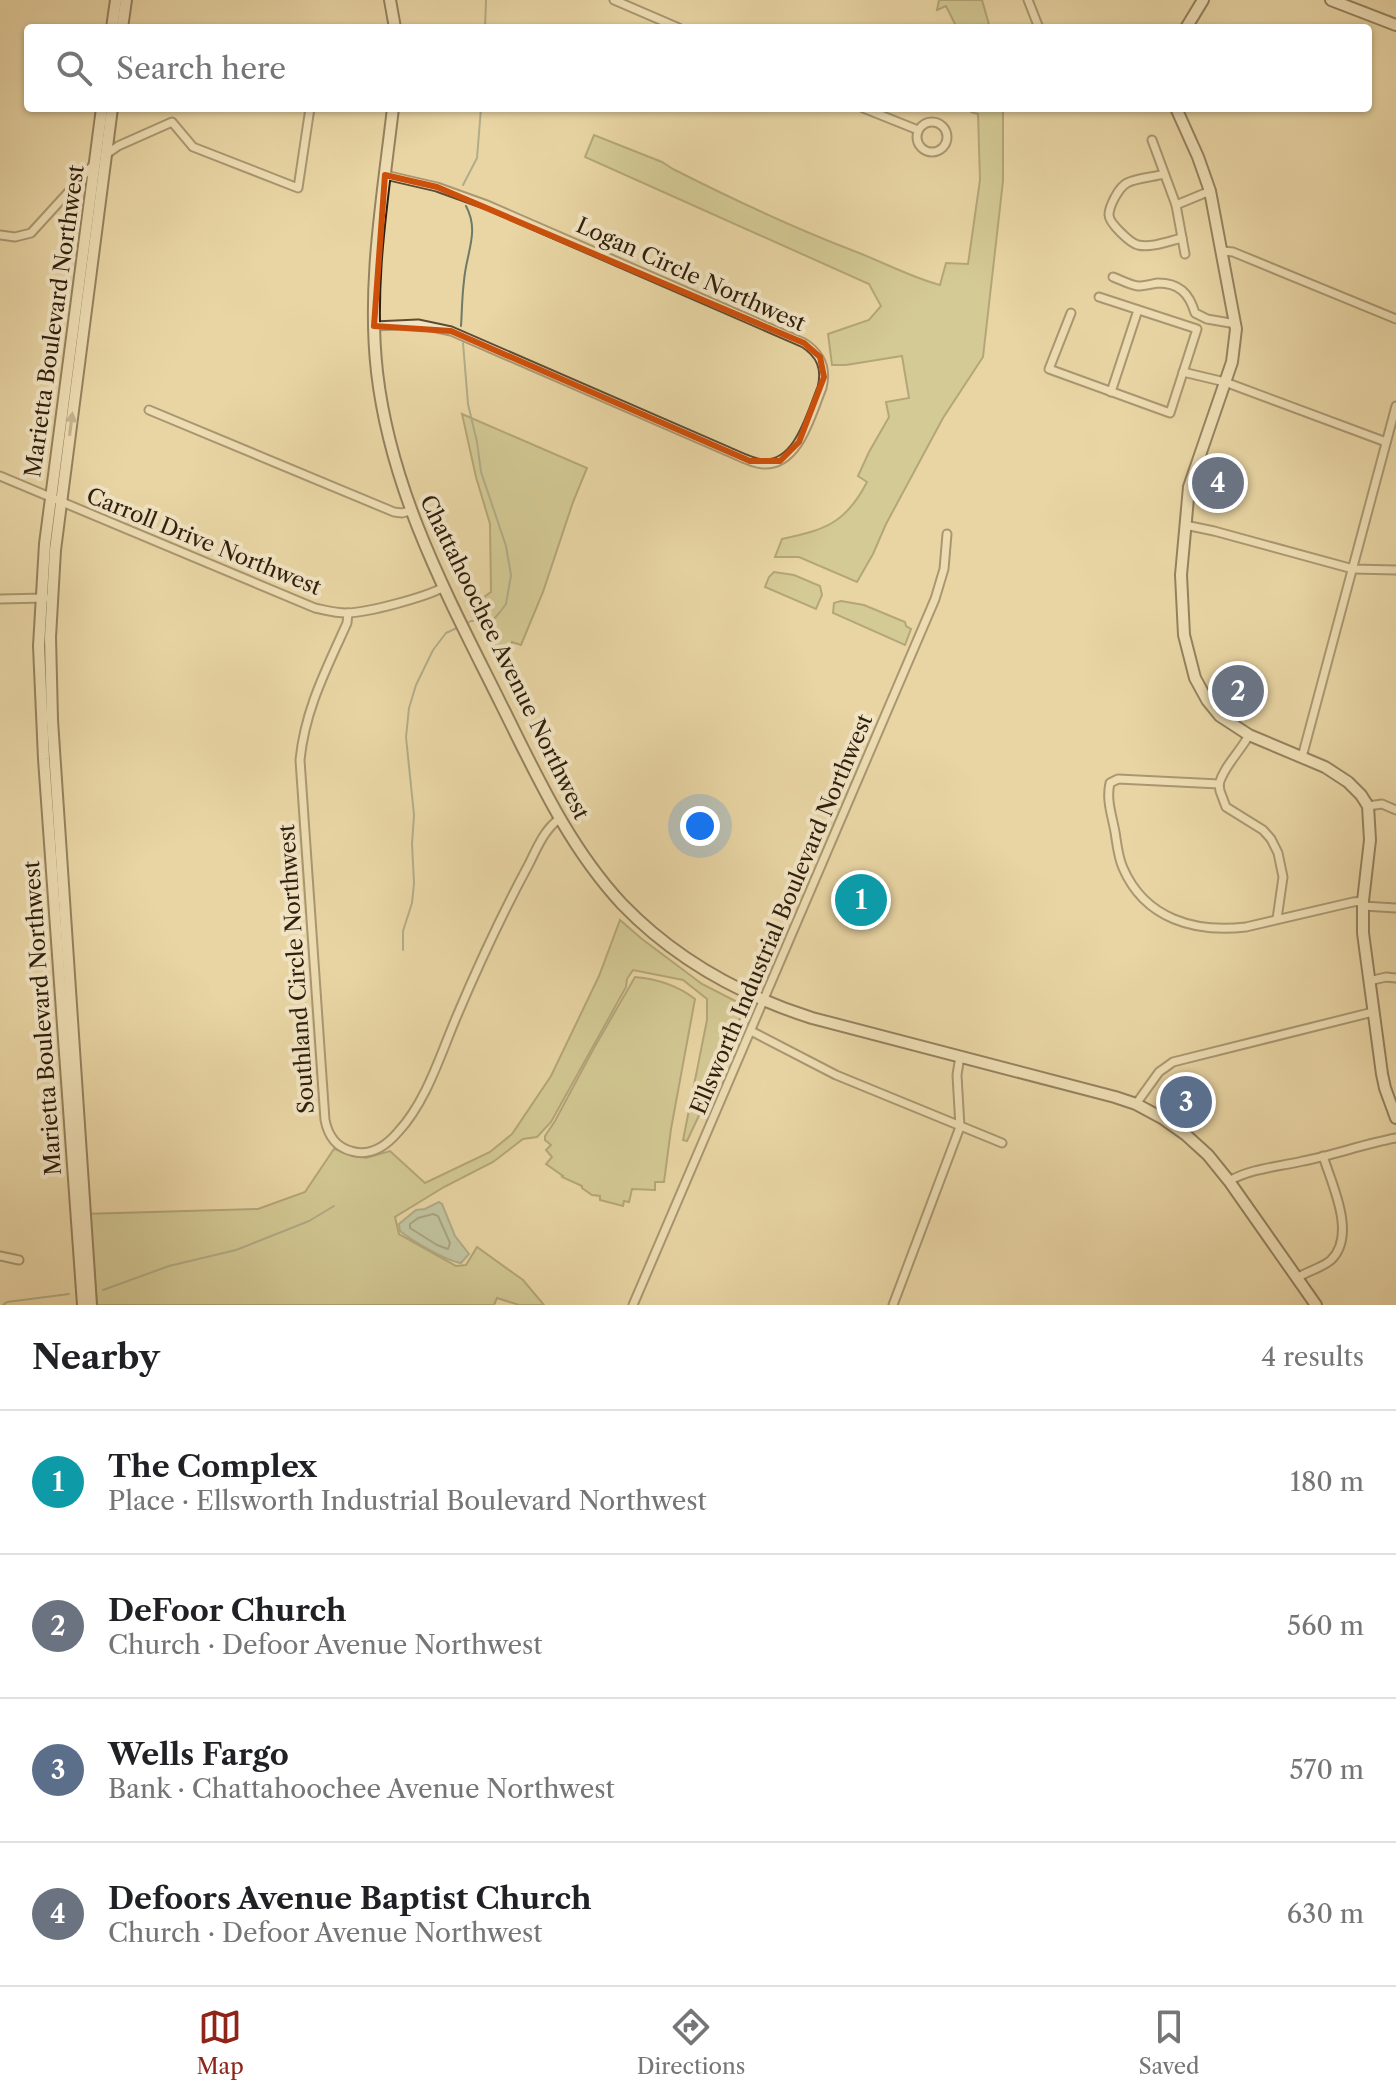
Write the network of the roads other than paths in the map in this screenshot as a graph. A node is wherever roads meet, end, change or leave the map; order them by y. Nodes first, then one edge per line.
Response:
1 (116, 0) edge
2 (126, 0) edge
3 (390, 0) edge
4 (614, 0) edge
5 (1028, 0) edge
6 (1203, 0) edge
7 (1331, 0) edge
8 (113, 24) edge
9 (123, 24) edge
10 (394, 24) edge
11 (670, 24) edge
12 (1037, 24) edge
13 (1188, 24) edge
14 (1396, 25) edge
15 (101, 112) edge
16 (111, 112) edge
17 (309, 112) edge
18 (393, 112) edge
19 (873, 112) edge
20 (1178, 112) edge
21 (918, 130) junction
22 (1152, 140) dead end
23 (106, 154) junction
24 (95, 163) junction
25 (1164, 174) junction
26 (385, 175) junction
27 (1210, 191) junction
28 (1177, 209) junction
29 (0, 235) edge
30 (1182, 238) junction
31 (1223, 251) junction
32 (1185, 254) dead end
33 (1113, 277) dead end
34 (1099, 297) dead end
35 (1138, 310) junction
36 (1071, 313) dead end
37 (1396, 319) edge
38 (1236, 324) junction
39 (374, 326) junction
40 (1183, 372) junction
41 (1225, 382) junction
42 (1111, 392) junction
43 (1396, 406) edge
44 (149, 410) dead end
45 (1386, 442) junction
46 (0, 476) edge
47 (56, 500) junction
48 (410, 511) junction
49 (1185, 525) junction
50 (947, 534) dead end
51 (1353, 569) junction
52 (1396, 570) edge
53 (444, 587) junction
54 (46, 598) junction
55 (0, 599) edge
56 (348, 613) junction
57 (1249, 735) junction
58 (1302, 757) junction
59 (1219, 784) junction
60 (1368, 806) junction
61 (1396, 810) edge
62 (559, 819) junction
63 (1363, 904) junction
64 (1396, 908) edge
65 (1277, 919) junction
66 (1396, 978) edge
67 (1369, 981) junction
68 (763, 1001) junction
69 (1373, 1012) junction
70 (751, 1031) junction
71 (960, 1056) junction
72 (1136, 1104) junction
73 (1396, 1118) edge
74 (960, 1127) junction
75 (1396, 1138) edge
76 (1002, 1143) dead end
77 (1323, 1156) junction
78 (1229, 1181) junction
79 (0, 1256) edge
80 (19, 1260) dead end
81 (1297, 1278) junction
82 (83, 1305) edge
83 (91, 1305) edge
84 (633, 1305) edge
85 (893, 1305) edge
86 (1316, 1305) edge

1 - 8 street
2 - 9 street
3 - 10 street
4 - 11 street
5 - 12 street
6 - 13 street
7 - 14 street
15 - 24 street, Marietta Boulevard Northwest
16 - 23 street
17 - 23 street
18 - 26 street, Chattahoochee Avenue Northwest
19 - 21 street
20 - 27 street
21 - 21 street
22 - 25 street
23 - 24 street
47 -> 23 street
24 - 29 street
24 - 47 street, Marietta Boulevard Northwest
25 - 28 street
25 - 30 street
26 - 39 street, Chattahoochee Avenue Northwest
26 - 39 street, Logan Circle Northwest
27 - 28 street
27 - 31 street
28 - 30 street
30 - 32 street
31 - 37 street
31 - 38 street
33 - 38 street
34 - 35 street
35 - 40 street
35 - 42 street
36 - 42 street
38 - 41 street
39 - 48 street, Chattahoochee Avenue Northwest
40 - 41 street
40 - 42 street
41 - 45 street
41 - 49 street
43 - 45 street
44 - 48 street
45 - 51 street
46 - 47 street, Carroll Drive Northwest
47 - 54 street
47 - 56 street, Carroll Drive Northwest
48 - 53 street, Chattahoochee Avenue Northwest
49 - 51 street
49 - 57 street
50 - 68 street, Ellsworth Industrial Boulevard Northwest
51 - 52 street
51 - 58 street
53 - 56 street, Carroll Drive Northwest
53 - 62 street, Chattahoochee Avenue Northwest
54 - 55 street
54 - 82 street, Marietta Boulevard Northwest
54 - 83 street
56 - 62 street, Southland Circle Northwest
57 - 58 street
57 - 59 street
58 - 60 street
59 - 65 street
59 - 65 street
60 - 61 street
60 - 63 street
62 - 68 street, Chattahoochee Avenue Northwest
63 - 64 street
63 - 65 street
63 - 67 street
66 - 67 street
67 - 69 street
68 - 70 street, Ellsworth Industrial Boulevard Northwest
68 - 71 street, Chattahoochee Avenue Northwest
69 - 72 street
69 - 73 street
70 - 74 street
70 - 84 street, Ellsworth Industrial Boulevard Northwest
71 - 72 street, Chattahoochee Avenue Northwest
71 - 74 street
72 - 78 street, Chattahoochee Avenue Northwest
74 - 76 street
74 - 85 street
75 - 77 street
77 - 78 street
77 - 81 street
78 - 81 street, Chattahoochee Avenue Northwest
79 - 80 street
81 - 86 street, Chattahoochee Avenue Northwest

